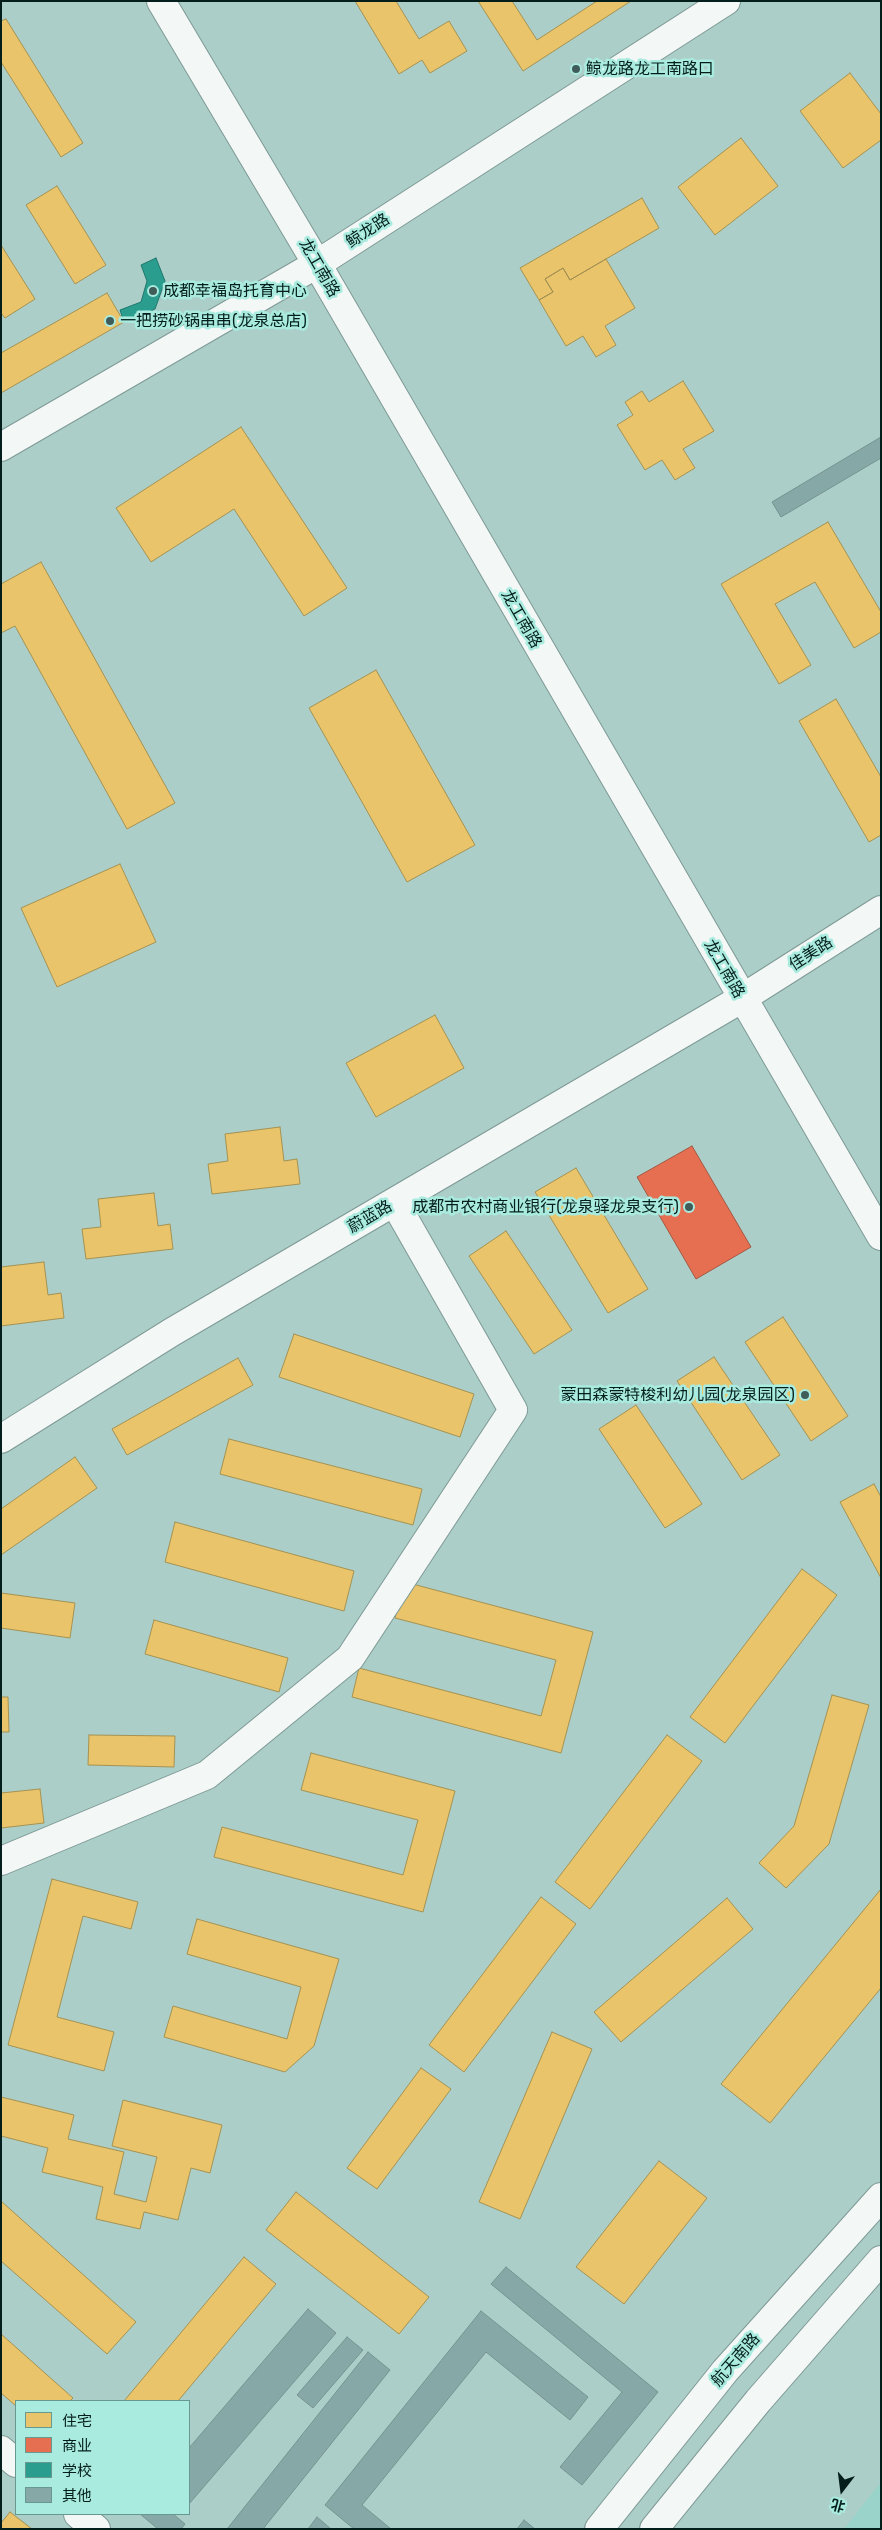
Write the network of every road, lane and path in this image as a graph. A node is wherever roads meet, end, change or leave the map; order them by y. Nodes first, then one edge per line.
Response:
1 (162, 1) edge
2 (726, 1) edge
3 (317, 264) junction
4 (1, 447) edge
5 (881, 910) edge
6 (741, 999) junction
7 (395, 1203) junction
8 (881, 1236) edge
9 (1, 1439) edge
10 (1, 1861) edge
11 (881, 2197) edge
12 (881, 2260) edge
13 (1, 2450) edge
14 (15, 2462) edge
15 (79, 2515) edge
16 (96, 2529) edge
17 (599, 2529) edge
18 (654, 2529) edge

1 - 3 street, 龙工南路
2 - 3 street, 鲸龙路
3 - 4 street, 鲸龙路
3 - 6 street, 龙工南路
5 - 6 street, 佳美路
6 - 7 street, 蔚蓝路
6 - 8 street, 龙工南路
7 - 9 street, 蔚蓝路
7 - 10 street
11 - 17 street, 航天南路
12 - 18 street
13 - 14 street
15 - 16 street

